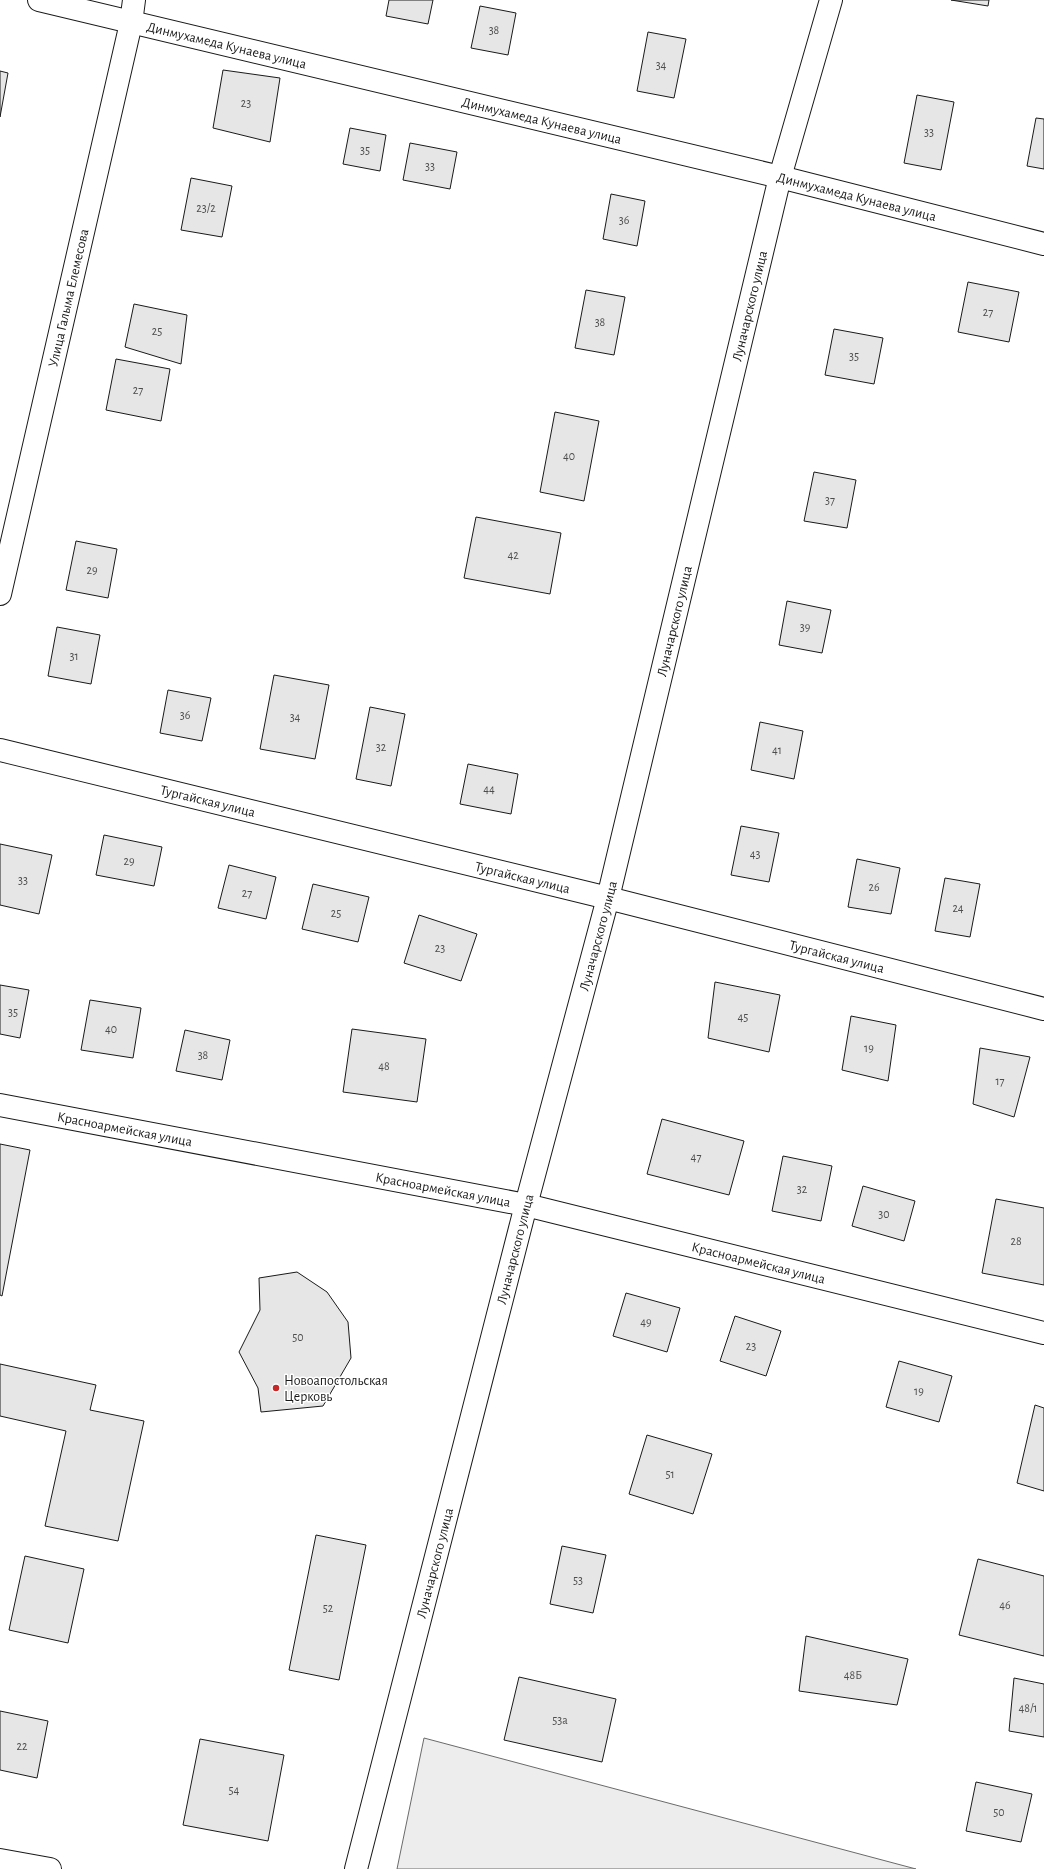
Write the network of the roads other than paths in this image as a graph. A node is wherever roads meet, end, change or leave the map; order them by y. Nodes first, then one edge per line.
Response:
1 (39, 0) edge
2 (134, 0) edge
3 (831, 0) edge
4 (131, 23) junction
5 (780, 177) junction
6 (1044, 244) edge
7 (0, 594) edge
8 (0, 750) edge
9 (608, 898) junction
10 (1044, 1009) edge
11 (0, 1105) edge
12 (526, 1205) junction
13 (1044, 1334) edge
14 (0, 1860) edge
15 (50, 1869) edge
16 (356, 1869) edge

1 - 4 street, Динмухамеда Кунаева улица
2 - 4 street, Улица Галыма Елемесова
3 - 5 street, Луначарского улица
4 - 5 street, Динмухамеда Кунаева улица
4 - 7 street, Улица Галыма Елемесова
5 - 6 street, Динмухамеда Кунаева улица
5 - 9 street, Луначарского улица
8 - 9 street, Тургайская улица
9 - 10 street, Тургайская улица
9 - 12 street, Луначарского улица
11 - 12 street, Красноармейская улица
12 - 13 street, Красноармейская улица
12 - 16 street, Луначарского улица
14 - 15 street

